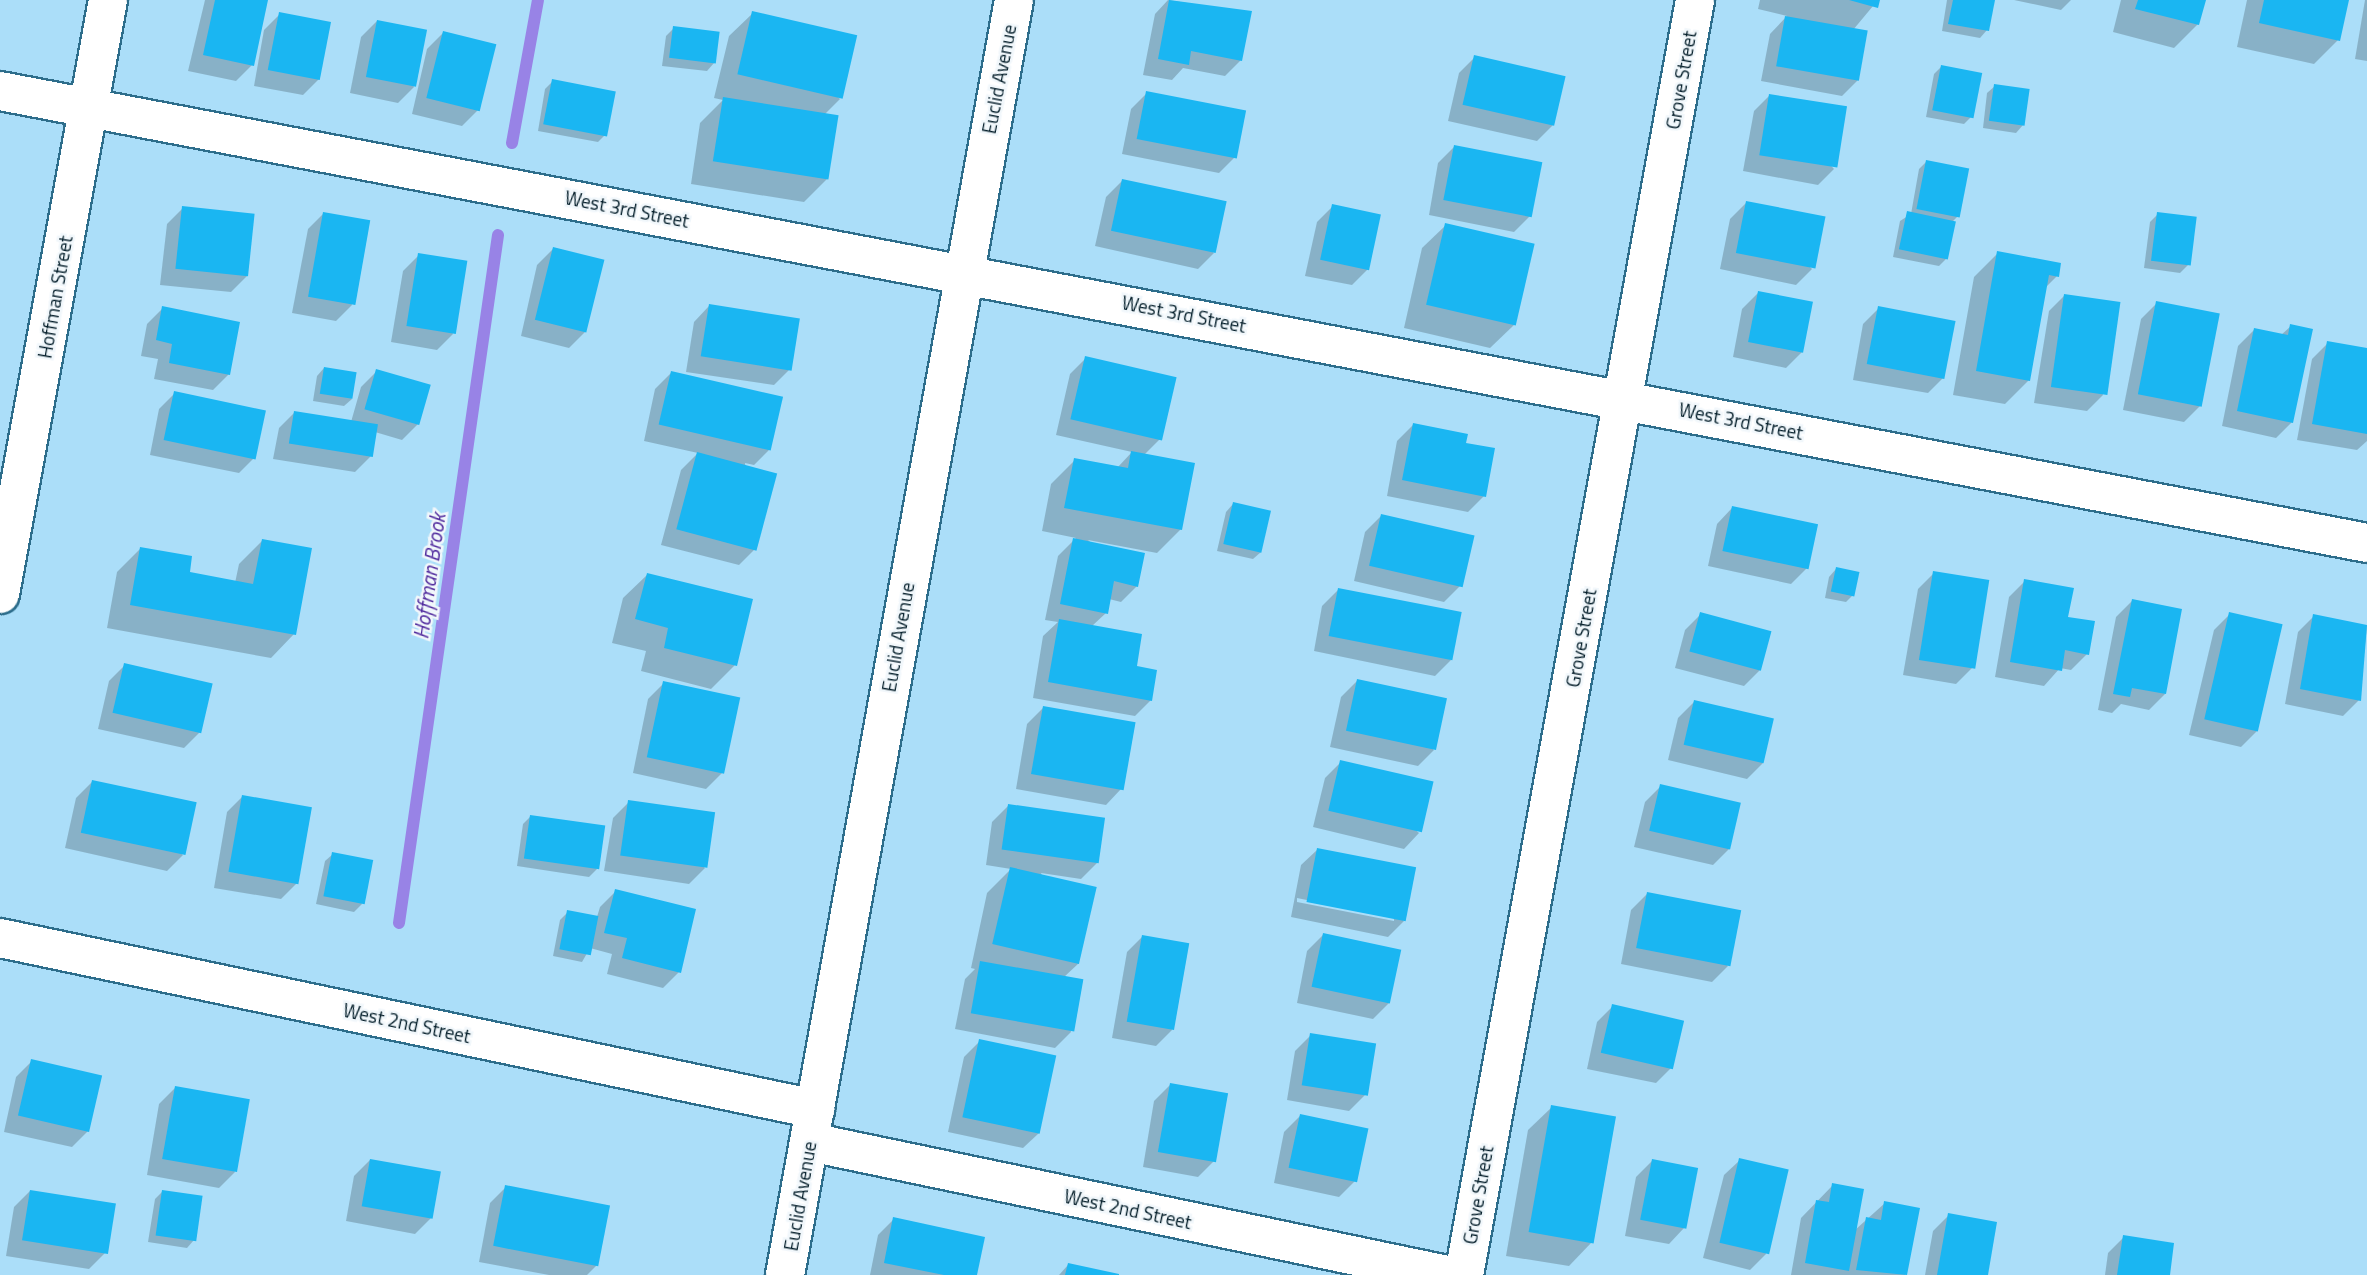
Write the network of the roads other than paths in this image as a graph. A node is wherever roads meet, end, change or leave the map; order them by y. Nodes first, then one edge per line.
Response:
1 (108, 0) edge
2 (1013, 0) edge
3 (1695, 0) edge
4 (0, 91) edge
5 (88, 108) junction
6 (963, 272) junction
7 (1625, 398) junction
8 (2367, 543) edge
9 (0, 594) edge
10 (0, 938) edge
11 (812, 1125) junction
12 (785, 1275) edge
13 (1447, 1275) edge
14 (1464, 1275) edge

1 - 5 street, Hoffman Street
2 - 6 street, Euclid Avenue
3 - 7 street, Grove Street
4 - 5 street, West 3rd Street
5 - 6 street, West 3rd Street
5 - 9 street, Hoffman Street
6 - 7 street, West 3rd Street
6 - 11 street, Euclid Avenue
7 - 8 street, West 3rd Street
7 - 14 street, Grove Street
10 - 11 street, West 2nd Street
11 - 12 street, Euclid Avenue
11 - 13 street, West 2nd Street

